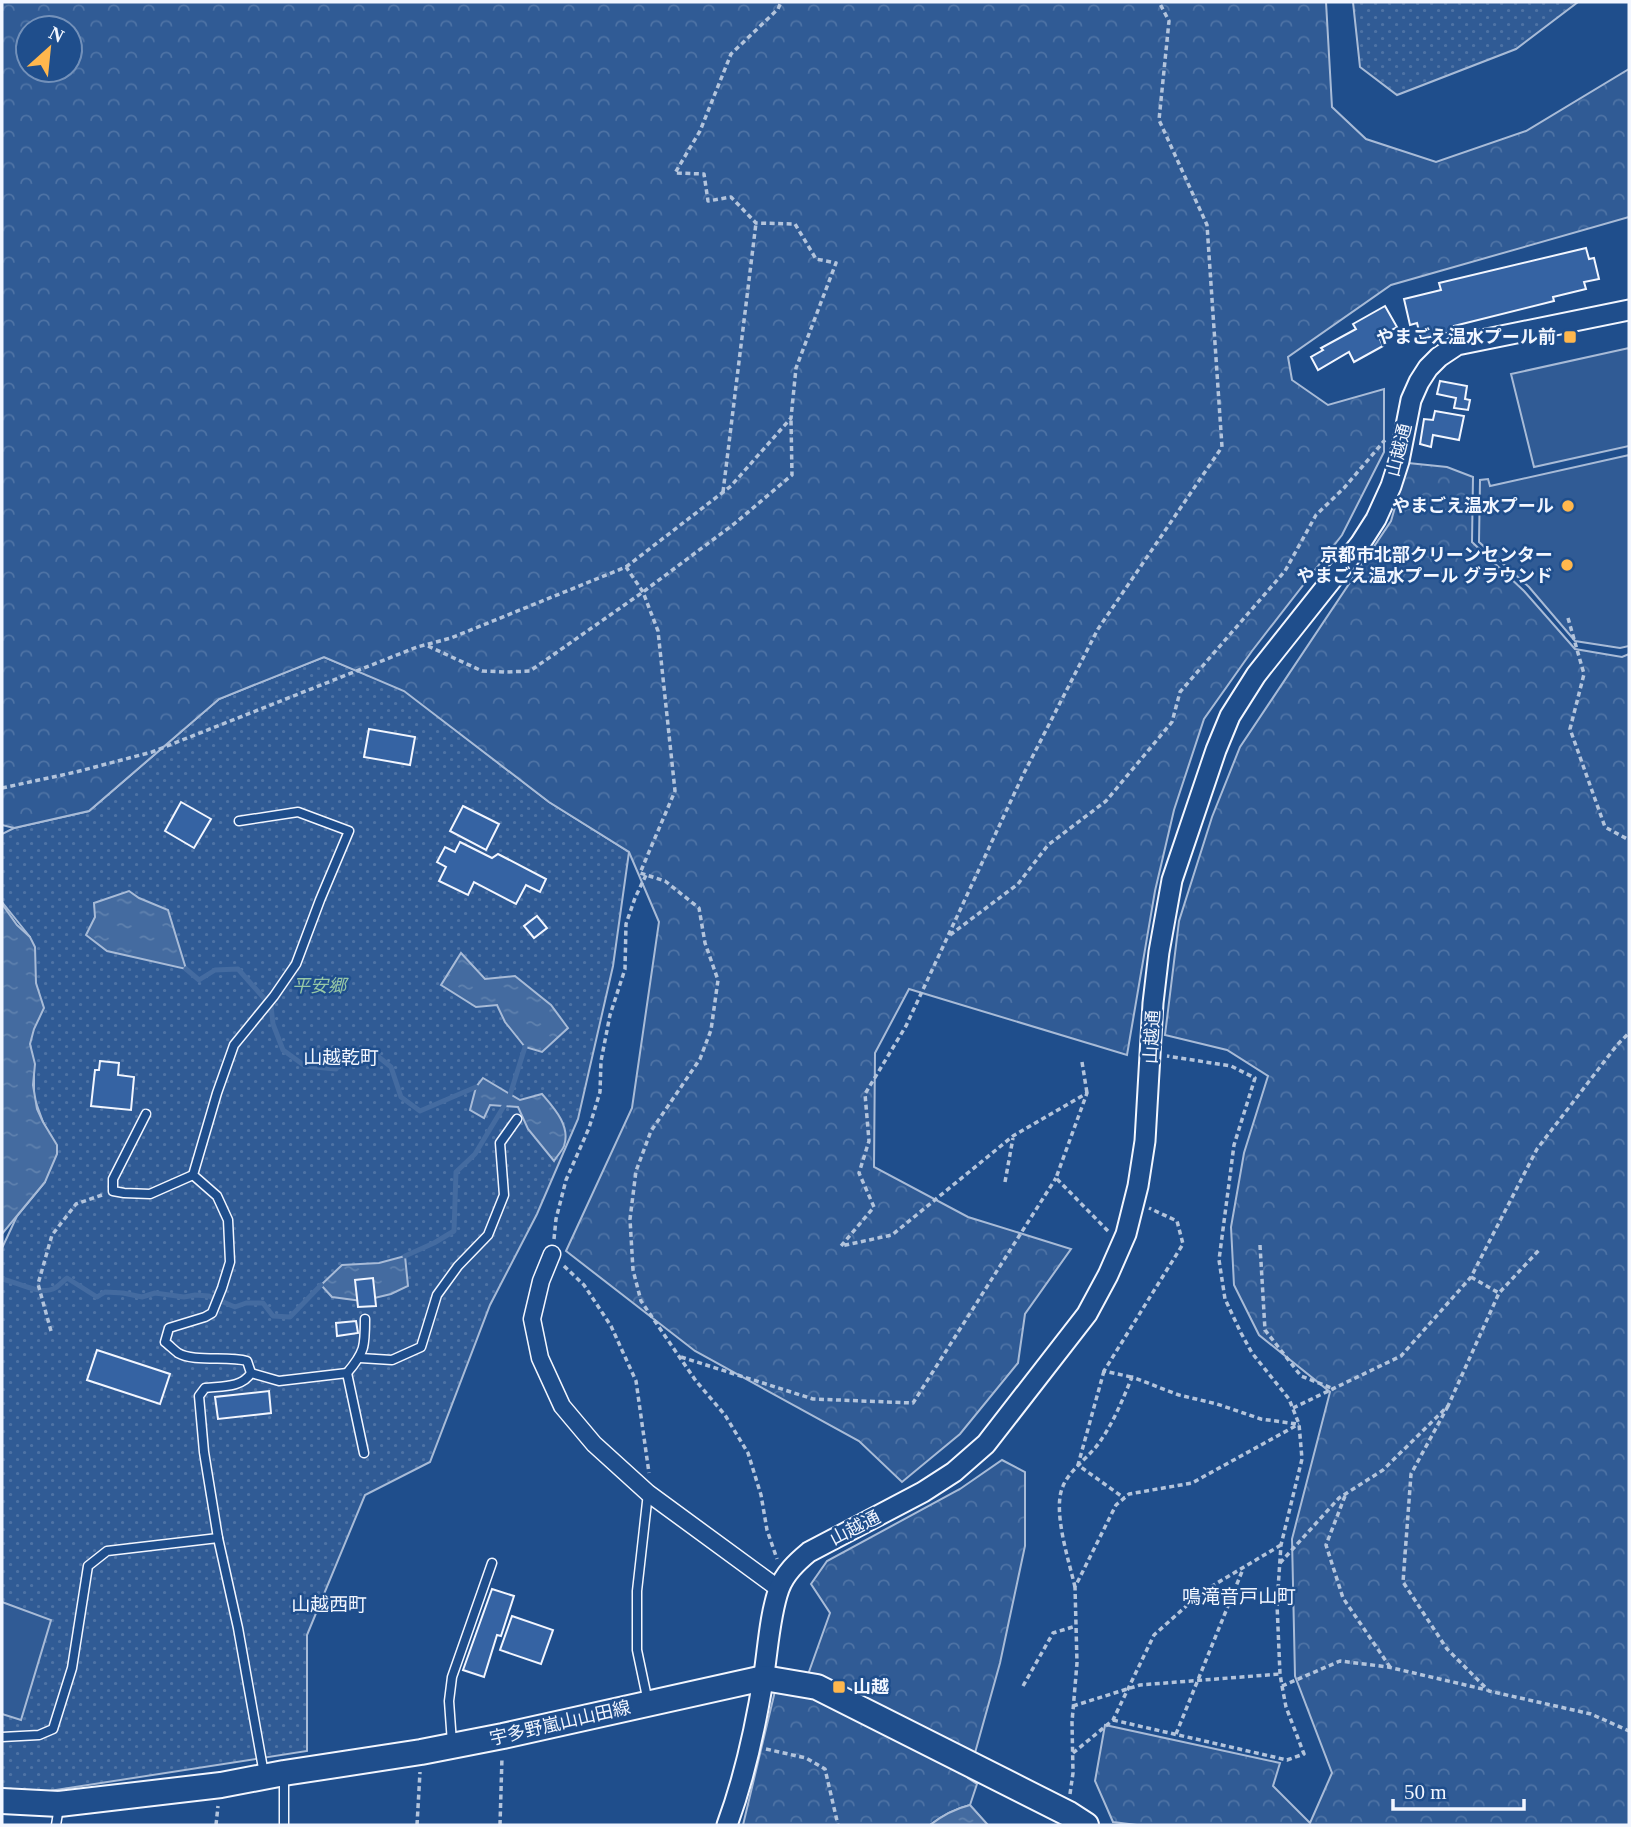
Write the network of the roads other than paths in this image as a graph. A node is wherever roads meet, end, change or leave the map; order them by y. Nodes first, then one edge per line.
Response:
1 (1629, 310) edge
2 (239, 821) dead end
3 (146, 1114) dead end
4 (517, 1119) dead end
5 (193, 1175) junction
6 (552, 1254) road end
7 (365, 1320) dead end
8 (360, 1358) junction
9 (251, 1373) junction
10 (347, 1373) junction
11 (364, 1454) dead end
12 (648, 1493) junction
13 (218, 1538) junction
14 (492, 1563) dead end
15 (782, 1583) junction
16 (764, 1678) junction
17 (648, 1703) junction
18 (2, 1737) edge
19 (452, 1746) junction
20 (274, 1775) junction
21 (2, 1801) edge
22 (58, 1815) edge
23 (1077, 1819) edge
24 (284, 1825) edge
25 (727, 1825) edge

1 - 15 street, 山越通
2 - 5 lane
3 - 5 lane
4 - 8 lane
5 - 9 lane
6 - 12 street
7 - 8 lane
8 - 10 lane
9 - 10 lane
9 - 13 lane
10 - 11 lane
12 - 15 street
12 - 17 lane
13 - 18 lane
13 - 20 lane
14 - 19 lane
15 - 16 street
16 - 17 main road, 宇多野嵐山山田線
16 - 23 main road, 宇多野嵐山山田線
16 - 25 street
17 - 19 main road, 宇多野嵐山山田線
19 - 20 main road, 宇多野嵐山山田線
20 - 22 main road, 宇多野嵐山山田線
20 - 24 lane
21 - 22 main road, 宇多野嵐山山田線

